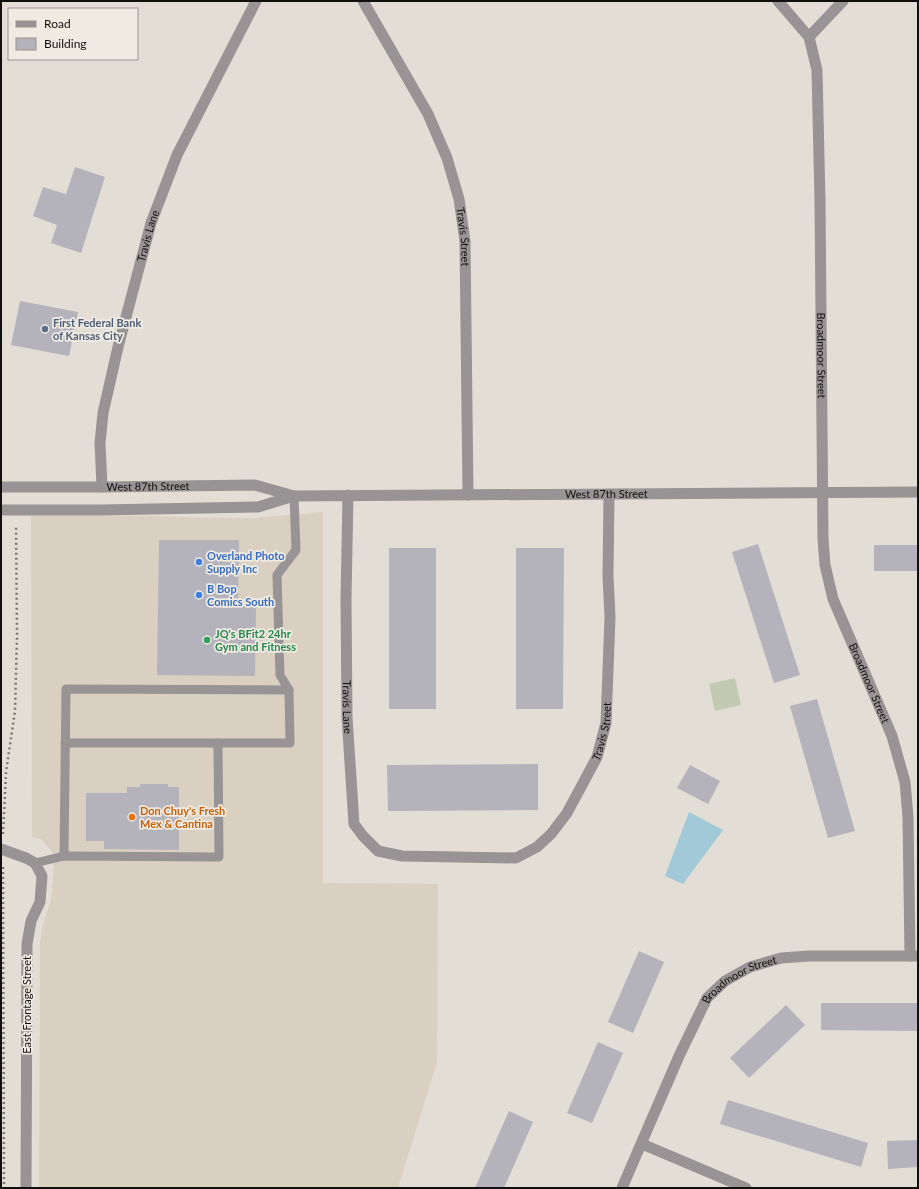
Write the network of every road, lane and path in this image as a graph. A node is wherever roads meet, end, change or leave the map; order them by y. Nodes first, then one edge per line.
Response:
1 (364, 1) edge
2 (778, 1) edge
3 (843, 1) edge
4 (255, 2) edge
5 (809, 37) junction
6 (1, 487) edge
7 (102, 487) junction
8 (822, 492) junction
9 (918, 492) edge
10 (609, 494) junction
11 (348, 495) junction
12 (468, 495) junction
13 (294, 496) junction
14 (1, 510) edge
15 (15, 510) junction
16 (289, 690) junction
17 (65, 744) junction
18 (218, 744) junction
19 (3, 835) dead end
20 (1, 849) edge
21 (64, 856) junction
22 (436, 856) joint
23 (35, 863) junction
24 (3, 868) dead end
25 (914, 956) edge
26 (642, 1144) junction
27 (4, 1188) edge
28 (26, 1188) edge
29 (622, 1188) edge
30 (746, 1188) edge

1 - 12 street, Travis Street
2 - 5 street, Broadmoor Street
3 - 5 street
4 - 7 street, Travis Lane
5 - 8 street, Broadmoor Street
6 - 7 street, West 87th Street
7 - 13 street, West 87th Street
8 - 9 street, West 87th Street
8 - 10 street, West 87th Street
8 - 25 street, Broadmoor Street
10 - 12 street, West 87th Street
10 - 22 street, Travis Street
11 - 12 street, West 87th Street
11 - 13 street, West 87th Street
11 - 22 street, Travis Lane
13 - 15 street, West 87th Street
13 - 16 lane
14 - 15 street, West 87th Street
15 - 19 path
16 - 17 lane
16 - 18 lane
17 - 18 lane
17 - 21 lane
18 - 21 lane
20 - 23 street
21 - 23 lane
23 - 28 street, East Frontage Street
24 - 27 path
25 - 26 street, Broadmoor Street
26 - 29 street, Broadmoor Street
26 - 30 street

